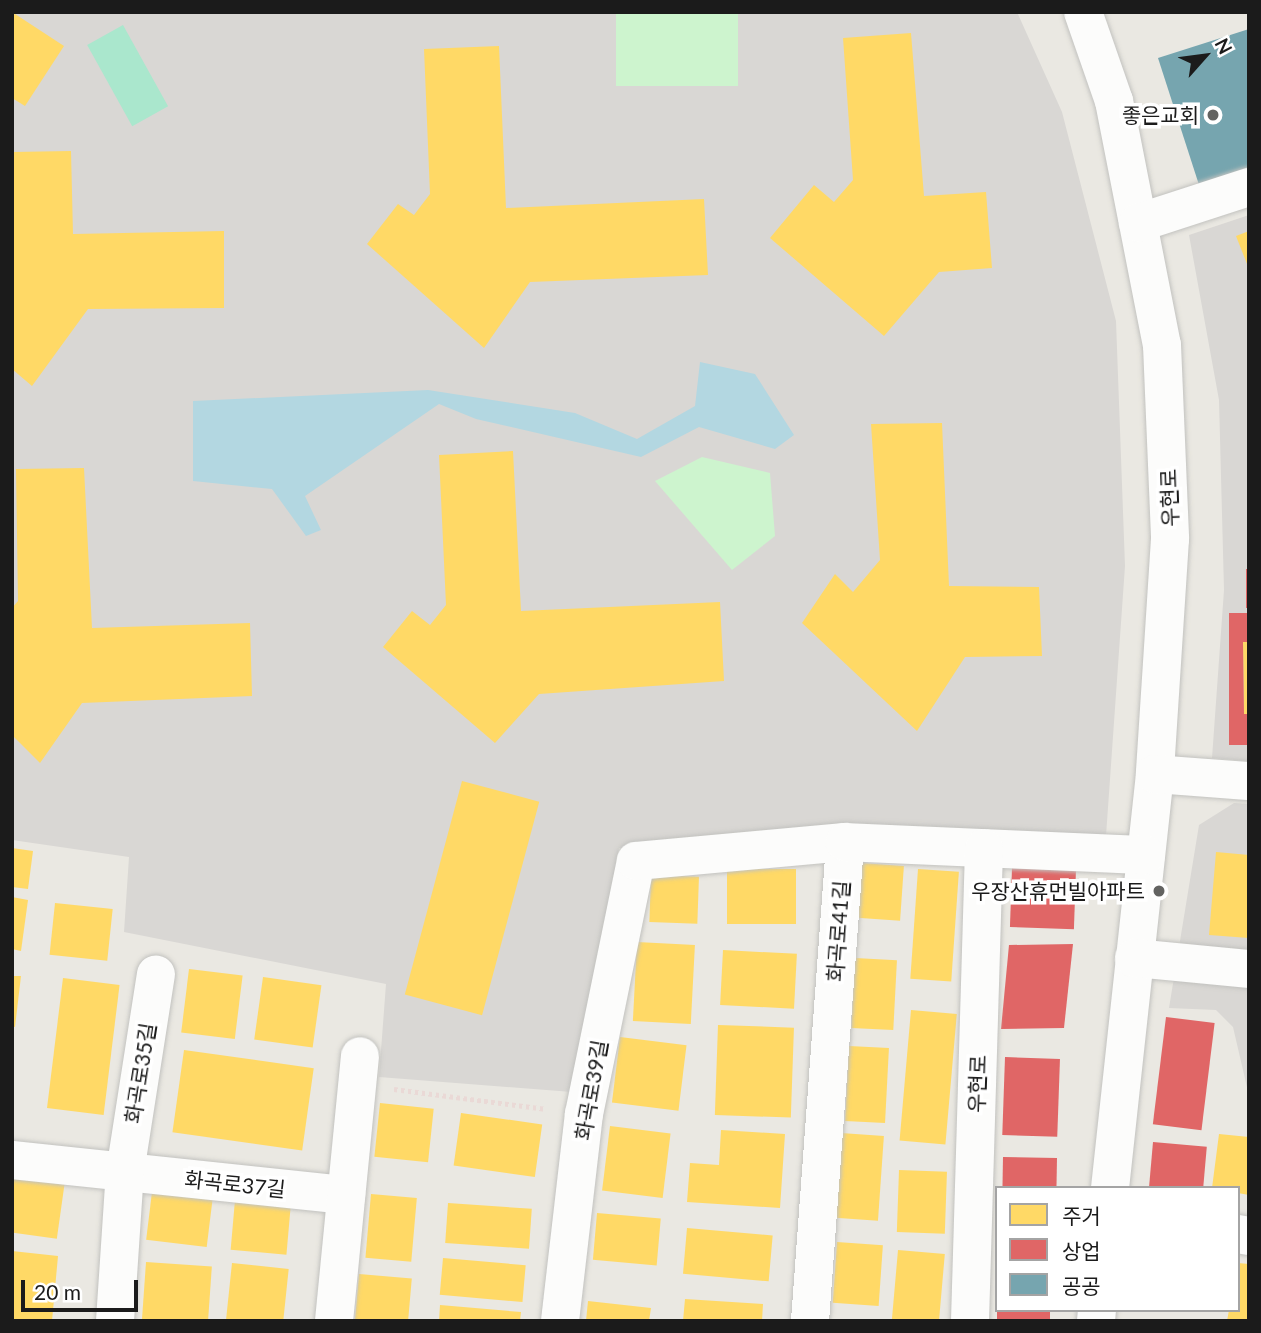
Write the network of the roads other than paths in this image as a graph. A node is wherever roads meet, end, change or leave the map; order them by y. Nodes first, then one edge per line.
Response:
1 (1083, 12) edge
2 (1249, 187) edge
3 (1138, 223) junction
4 (1155, 774) junction
5 (1249, 781) edge
6 (845, 842) junction
7 (984, 848) junction
8 (1146, 855) junction
9 (1134, 958) junction
10 (1249, 969) edge
11 (156, 974) dead end
12 (359, 1070) road end
13 (12, 1160) edge
14 (125, 1172) junction
15 (1110, 1186) edge
16 (346, 1195) junction
17 (115, 1321) edge
18 (334, 1321) edge
19 (560, 1321) edge
20 (810, 1321) edge
21 (971, 1321) edge

1 - 3 street, 우현로
2 - 3 street
3 - 4 street, 우현로
4 - 5 street
4 - 8 street, 우현로
6 - 7 street
6 - 19 street, 화곡로39길
6 - 20 street, 화곡로41길
7 - 8 street
7 - 21 street, 우현로
8 - 9 street, 우현로
9 - 10 street
9 - 15 street, 우현로
11 - 14 street, 화곡로35길
12 - 16 street
13 - 14 street
14 - 16 street, 화곡로37길
14 - 17 street, 화곡로35길
16 - 18 street

